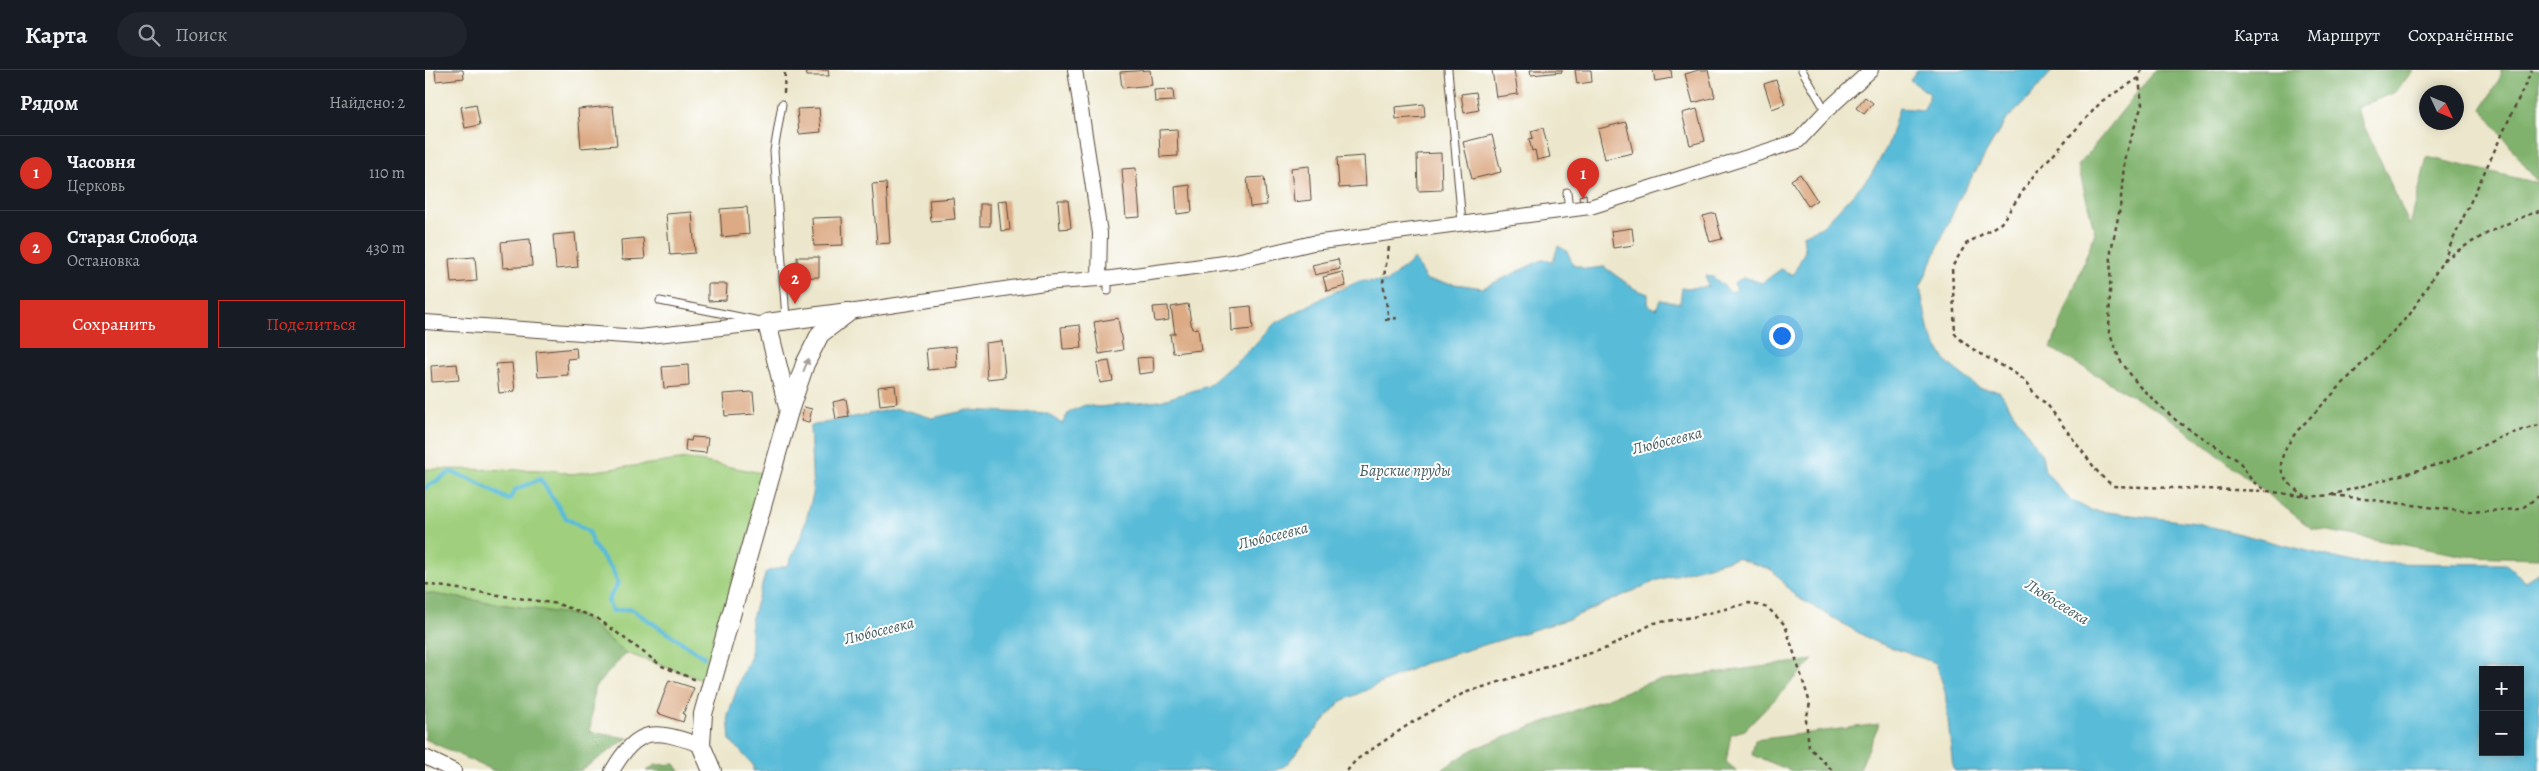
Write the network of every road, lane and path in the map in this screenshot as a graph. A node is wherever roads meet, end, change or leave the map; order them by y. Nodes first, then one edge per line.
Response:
1 (785, 70) edge
2 (1075, 70) edge
3 (1448, 70) edge
4 (1802, 70) edge
5 (1871, 70) edge
6 (2141, 70) edge
7 (2532, 70) edge
8 (2139, 78) junction
9 (782, 104) joint
10 (1826, 111) junction
11 (1567, 192) dead end
12 (1569, 210) junction
13 (2539, 211) edge
14 (1462, 223) junction
15 (1389, 233) junction
16 (2443, 261) junction
17 (1105, 283) junction
18 (659, 301) dead end
19 (849, 312) junction
20 (807, 317) junction
21 (1397, 318) dead end
22 (785, 319) junction
23 (1385, 320) dead end
24 (1389, 320) junction
25 (425, 322) edge
26 (767, 323) junction
27 (820, 334) junction
28 (789, 410) junction
29 (2539, 425) edge
30 (2267, 491) junction
31 (2331, 495) junction
32 (2539, 496) edge
33 (2307, 497) junction
34 (425, 584) edge
35 (711, 686) junction
36 (701, 745) junction
37 (425, 757) edge
38 (454, 771) edge
39 (612, 771) edge
40 (713, 771) edge
41 (1347, 771) edge
42 (1833, 771) edge

1 - 9 path
2 - 17 street
3 - 14 lane
4 - 10 lane
5 - 10 street
6 - 8 path
7 - 16 path
8 - 30 path
8 - 30 path
9 - 22 lane
10 - 12 street
11 - 12 lane
12 - 14 street
13 - 16 path
14 - 15 street
15 - 17 street
15 - 24 path
16 - 33 path
17 - 19 street
18 - 26 lane
19 - 20 street
19 - 27 street
20 - 22 street
20 - 27 street
21 - 24 path
22 - 26 street
23 - 24 path
25 - 26 street
26 - 28 street
28 -> 27 street
28 - 35 street
29 - 31 path
30 - 33 path
31 - 32 path
31 - 33 path
34 - 35 path
35 - 36 street
36 - 39 street
36 - 40 street
37 - 38 street
41 - 42 path

